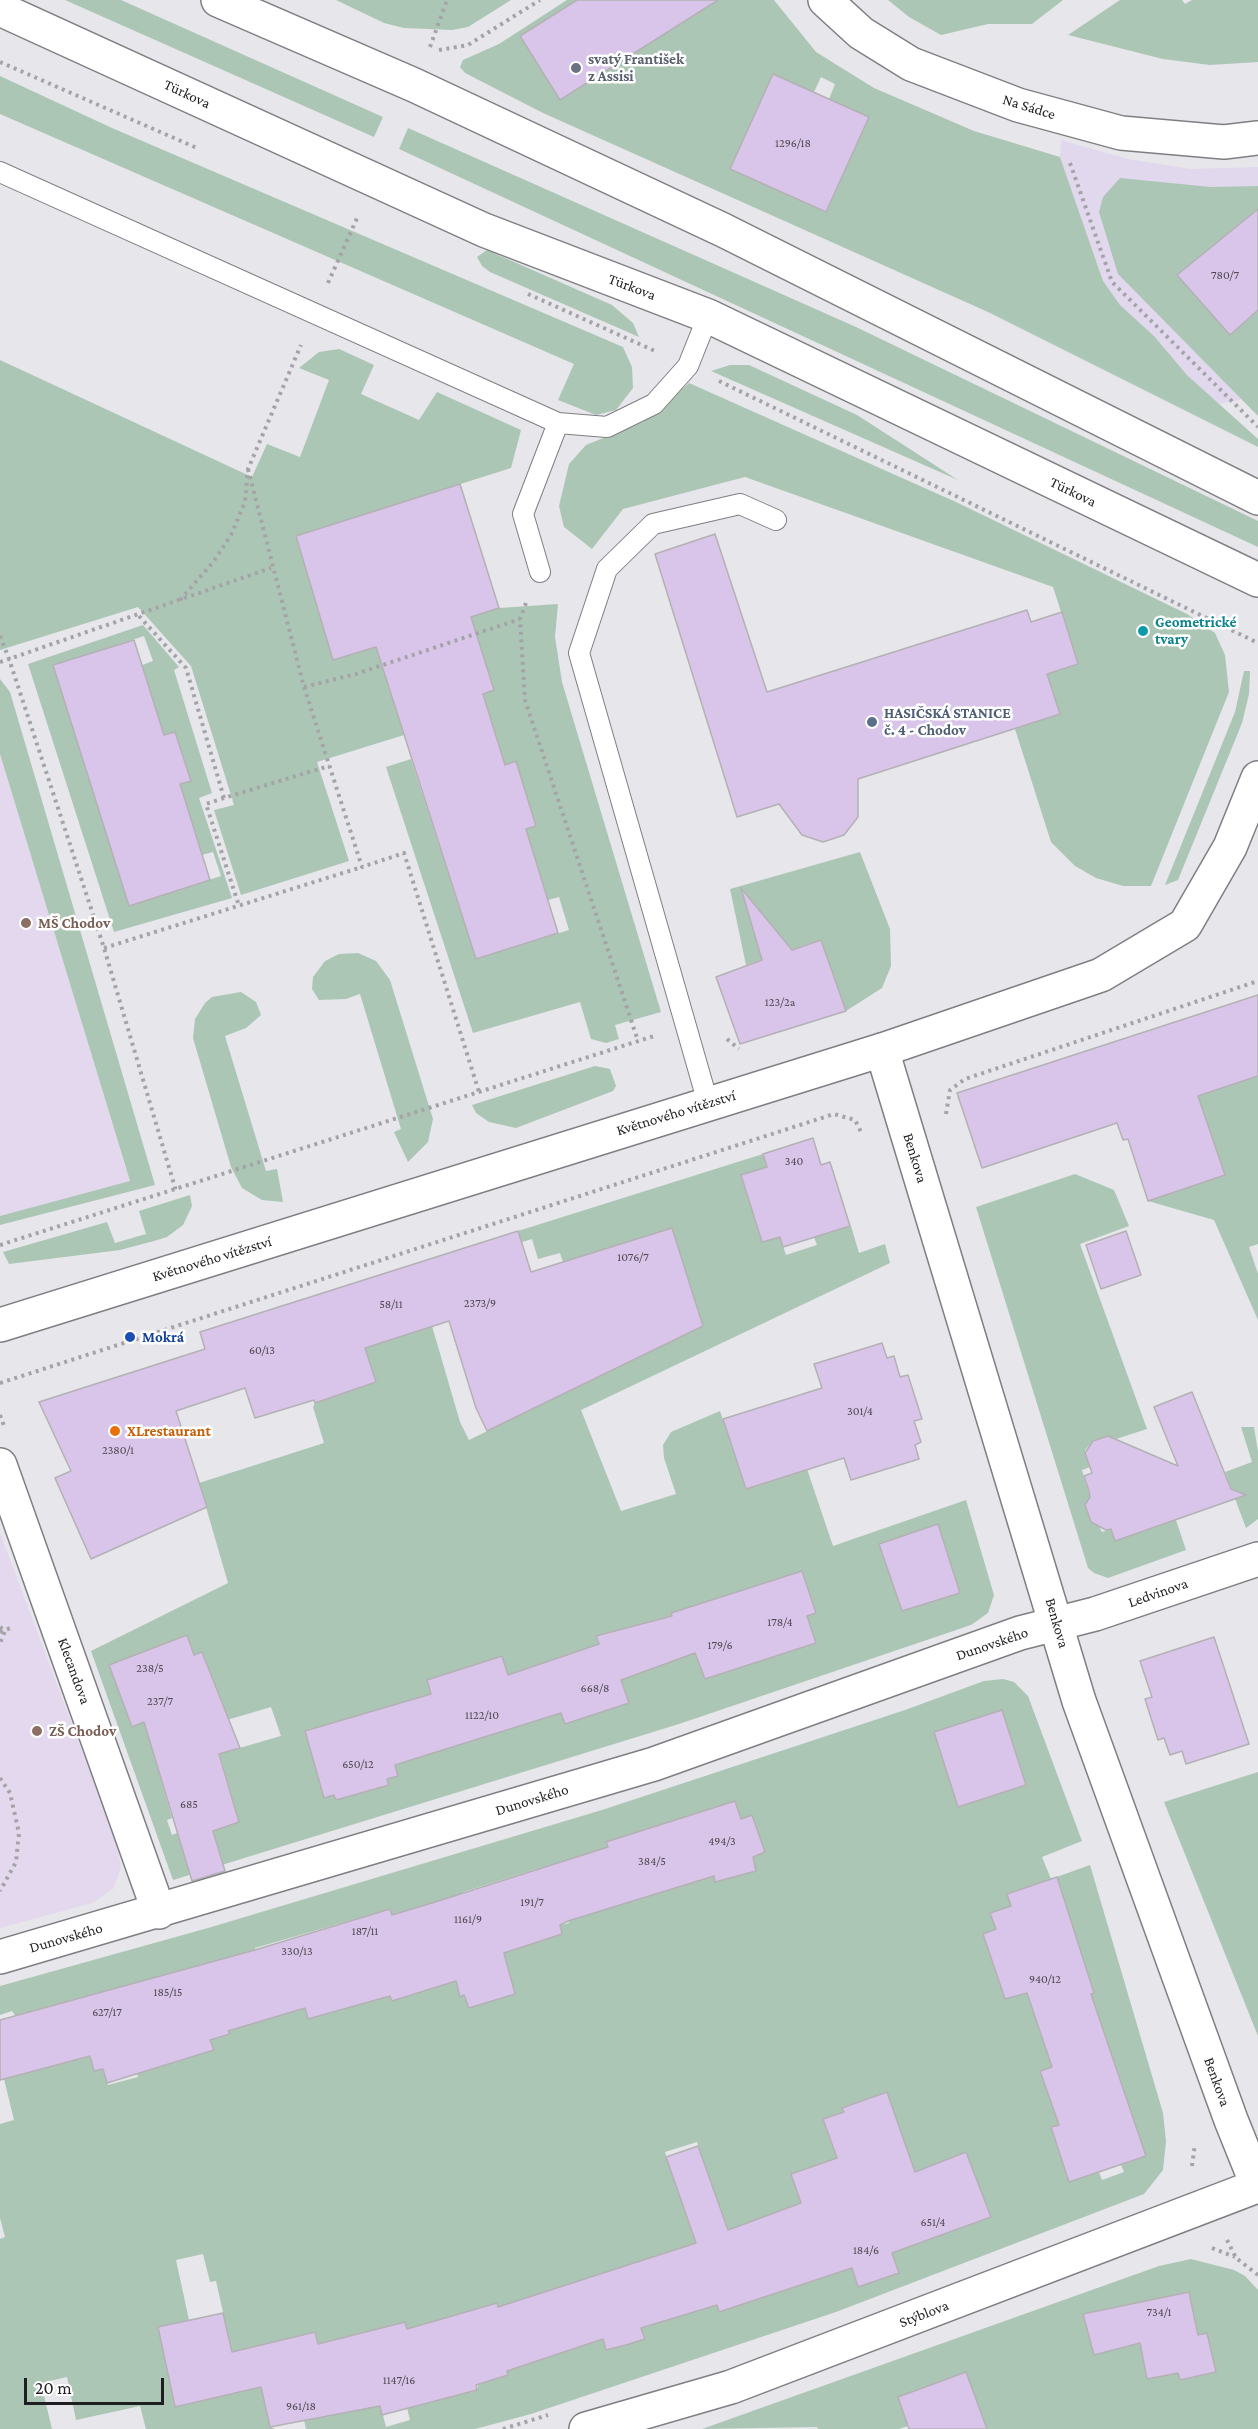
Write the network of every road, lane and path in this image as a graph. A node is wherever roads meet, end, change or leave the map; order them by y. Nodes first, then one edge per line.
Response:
1 (218, 0) edge
2 (447, 0) edge
3 (540, 0) edge
4 (825, 0) edge
5 (0, 9) edge
6 (0, 62) edge
7 (1258, 138) edge
8 (206, 152) dead end
9 (1066, 152) dead end
10 (0, 172) edge
11 (363, 207) dead end
12 (346, 213) dead end
13 (357, 217) junction
14 (368, 222) dead end
15 (517, 289) dead end
16 (314, 314) junction
17 (708, 316) junction
18 (688, 366) junction
19 (558, 423) junction
20 (1258, 427) edge
21 (248, 469) junction
22 (1258, 498) edge
23 (776, 520) dead end
24 (271, 568) junction
25 (540, 572) joint
26 (1258, 580) edge
27 (180, 600) junction
28 (139, 616) junction
29 (519, 619) junction
30 (0, 636) edge
31 (1258, 643) edge
32 (9, 659) junction
33 (0, 662) edge
34 (304, 687) junction
35 (329, 766) junction
36 (1258, 778) edge
37 (224, 798) junction
38 (362, 867) junction
39 (238, 906) junction
40 (104, 948) junction
41 (1258, 981) edge
42 (685, 1027) junction
43 (638, 1041) junction
44 (882, 1050) junction
45 (769, 1085) junction
46 (478, 1092) junction
47 (708, 1103) junction
48 (906, 1127) junction
49 (784, 1131) junction
50 (176, 1191) junction
51 (0, 1245) edge
52 (0, 1325) edge
53 (0, 1383) edge
54 (0, 1465) edge
55 (1258, 1559) edge
56 (1057, 1623) junction
57 (0, 1627) edge
58 (0, 1643) edge
59 (0, 1778) edge
60 (0, 1891) edge
61 (159, 1912) junction
62 (0, 1957) edge
63 (1258, 2186) edge
64 (586, 2429) edge

1 - 22 street
2 - 3 path
4 - 7 street, Na Sádce
5 - 17 street, Türkova
6 - 8 path
9 - 20 path
10 - 16 lane
11 - 13 path
12 - 13 path
13 - 14 path
13 - 16 path
15 - 18 path
16 - 19 lane
16 - 21 path
17 - 18 lane
17 - 26 street, Türkova
18 - 19 lane
18 - 31 path
19 - 25 lane
21 - 24 path
21 - 27 path
23 - 42 lane
24 - 27 path
24 - 34 path
25 - 29 path
27 - 28 path
28 - 32 path
28 - 37 path
29 - 34 path
29 - 43 path
30 - 32 path
32 - 33 path
32 - 40 path
34 - 35 path
35 - 37 path
35 - 38 path
36 - 44 street, Květnového vítězství
37 - 39 path
38 - 39 path
38 - 46 path
39 - 40 path
40 - 50 path
41 - 48 path
42 - 43 path
42 - 45 path
42 - 47 lane
43 - 46 path
44 - 45 street, Květnového vítězství
44 - 48 street, Benkova
45 - 47 street, Květnového vítězství
45 - 49 path
46 - 50 path
47 - 52 street, Květnového vítězství
48 - 49 path
48 - 56 street, Benkova
49 - 53 path
50 - 51 path
54 - 61 street, Klecandova
55 - 56 street, Ledvinova
56 - 61 street, Dunovského
56 - 63 street, Benkova
57 - 58 path
59 - 60 path
61 - 62 street, Dunovského
63 - 64 street, Stýblova

